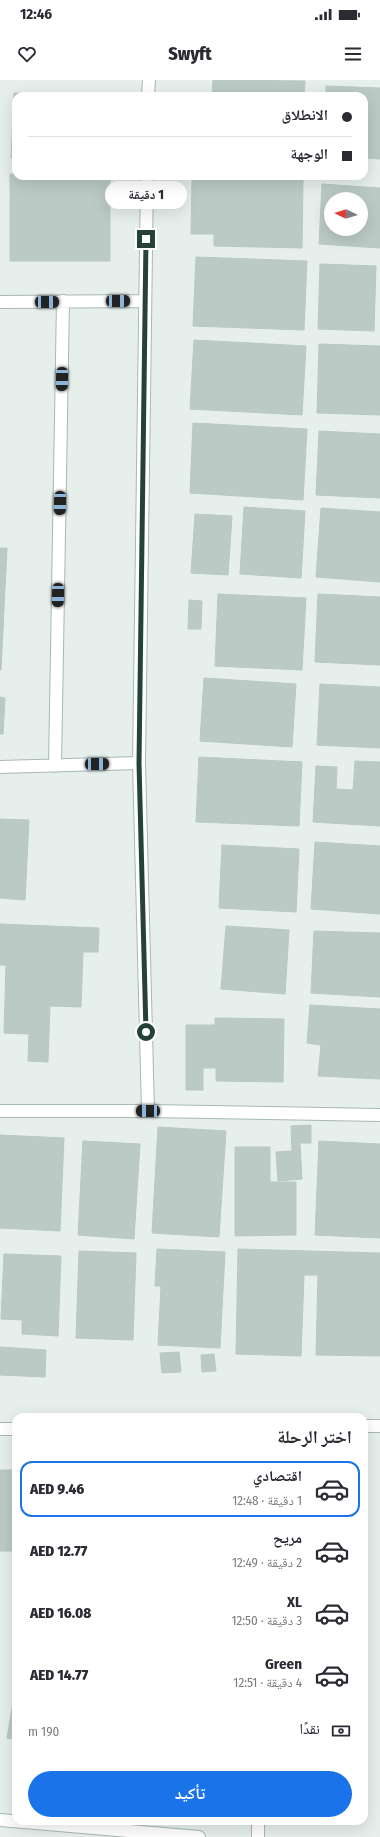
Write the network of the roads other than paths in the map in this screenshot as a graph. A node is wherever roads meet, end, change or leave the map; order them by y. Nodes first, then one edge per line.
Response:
1 (149, 80) edge
2 (148, 92) edge
3 (147, 180) edge
4 (63, 301) junction
5 (145, 301) junction
6 (0, 302) edge
7 (139, 763) junction
8 (55, 766) junction
9 (0, 767) edge
10 (0, 1111) edge
11 (148, 1111) junction
12 (380, 1115) edge
13 (368, 1426) edge
14 (380, 1426) edge
15 (0, 1429) edge
16 (12, 1429) edge
17 (0, 1820) edge
18 (12, 1821) edge
19 (59, 1825) edge
20 (258, 1825) edge
21 (199, 1837) edge
22 (258, 1837) edge

1 - 2 street
3 - 5 street
4 - 5 street
4 - 6 street
4 - 8 street
5 - 7 street
7 - 8 street
7 - 11 street
8 - 9 street
10 - 11 street
11 - 12 street
13 - 14 street
15 - 16 street
17 - 18 street
19 - 21 street
20 - 22 street

